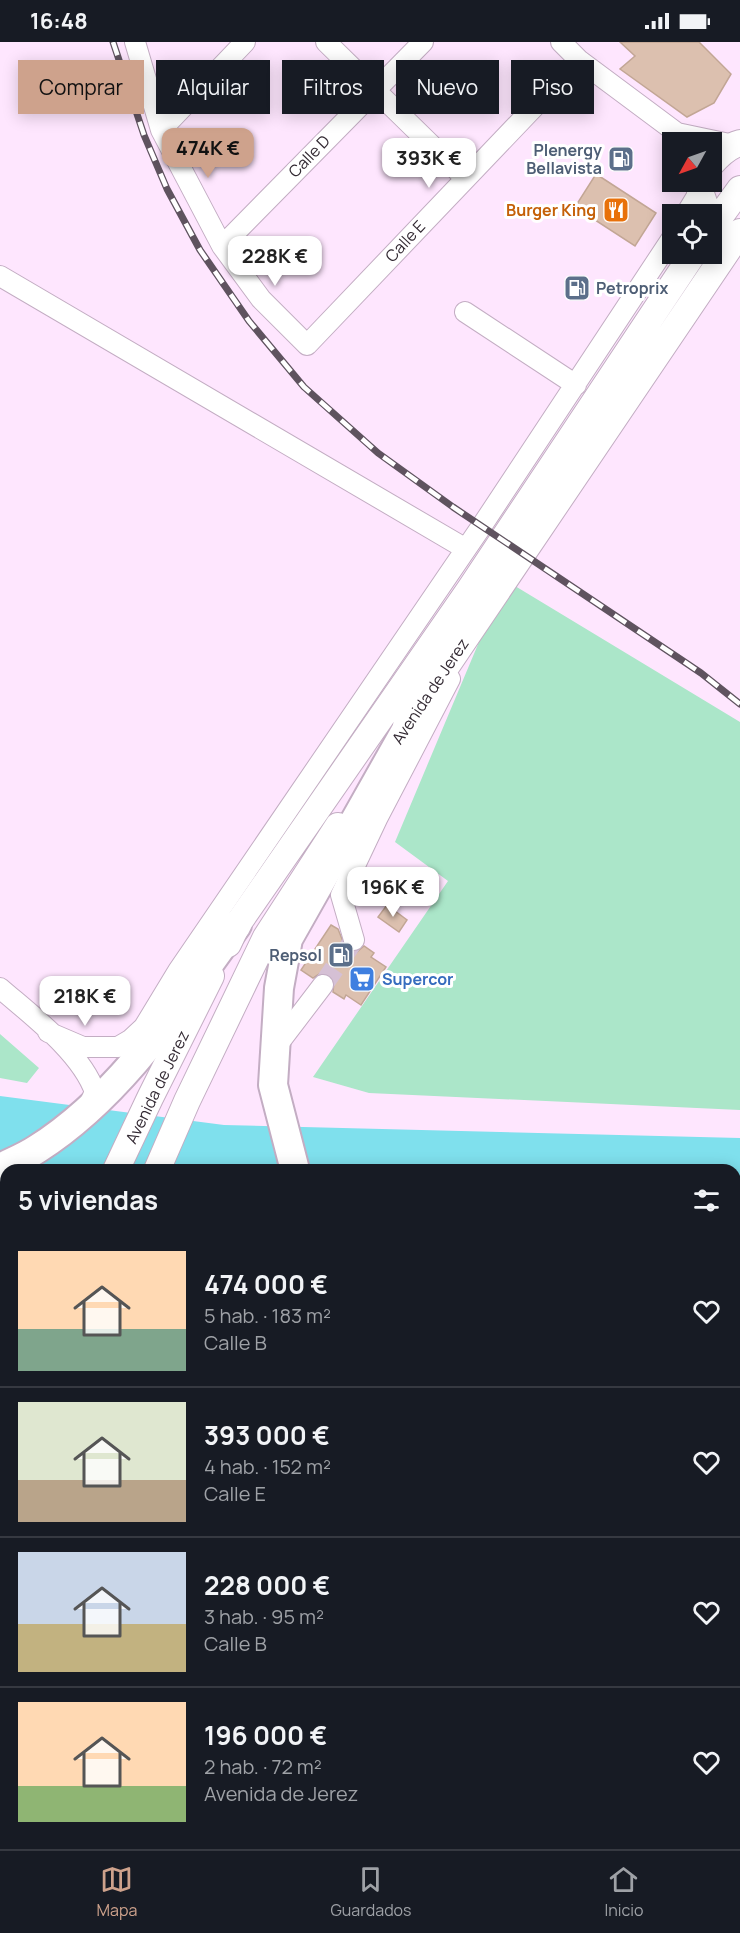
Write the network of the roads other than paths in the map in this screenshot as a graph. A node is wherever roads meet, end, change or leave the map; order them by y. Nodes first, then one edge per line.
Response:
1 (135, 42) edge
2 (245, 42) edge
3 (326, 42) edge
4 (423, 42) edge
5 (561, 42) edge
6 (345, 60) edge
7 (579, 60) edge
8 (594, 71) edge
9 (384, 80) edge
10 (384, 98) edge
11 (351, 114) edge
12 (527, 114) edge
13 (161, 130) junction
14 (673, 132) edge
15 (722, 142) edge
16 (737, 144) edge
17 (722, 153) edge
18 (465, 178) junction
19 (740, 189) edge
20 (718, 204) edge
21 (722, 225) edge
22 (738, 240) edge
23 (222, 246) junction
24 (662, 253) edge
25 (686, 264) edge
26 (0, 276) edge
27 (465, 312) dead end
28 (576, 385) junction
29 (466, 549) junction
30 (490, 602) junction
31 (418, 709) junction
32 (237, 925) junction
33 (354, 940) dead end
34 (322, 985) tunnel mouth
35 (0, 988) edge
36 (144, 1028) junction
37 (48, 1032) junction
38 (274, 1050) junction
39 (115, 1083) junction
40 (87, 1109) junction
41 (8, 1164) edge
42 (119, 1164) edge
43 (160, 1164) edge
44 (293, 1164) edge

1 - 13 street
2 - 13 street
3 - 6 street
4 - 9 street, Calle D
5 - 7 street
8 - 14 street
10 - 18 street
11 - 23 street, Calle D
12 - 18 street, Calle E
13 - 23 street
15 - 16 street
16 - 17 main road
18 - 23 street, Calle E
19 - 20 main road
21 - 22 main road
22 - 30 main road, Avenida de Jerez
24 - 28 street
25 - 32 main road, Avenida de Jerez
26 - 29 street
27 - 28 street
28 - 29 street
29 - 36 street
30 - 31 main road, Avenida de Jerez
30 - 33 street
31 - 38 highway
31 - 43 main road, Avenida de Jerez
32 - 39 highway
32 - 42 main road, Avenida de Jerez
34 - 38 street
35 - 37 street
36 - 37 street
36 - 39 street
37 - 40 street
38 - 44 highway
39 - 40 highway
40 - 41 highway

